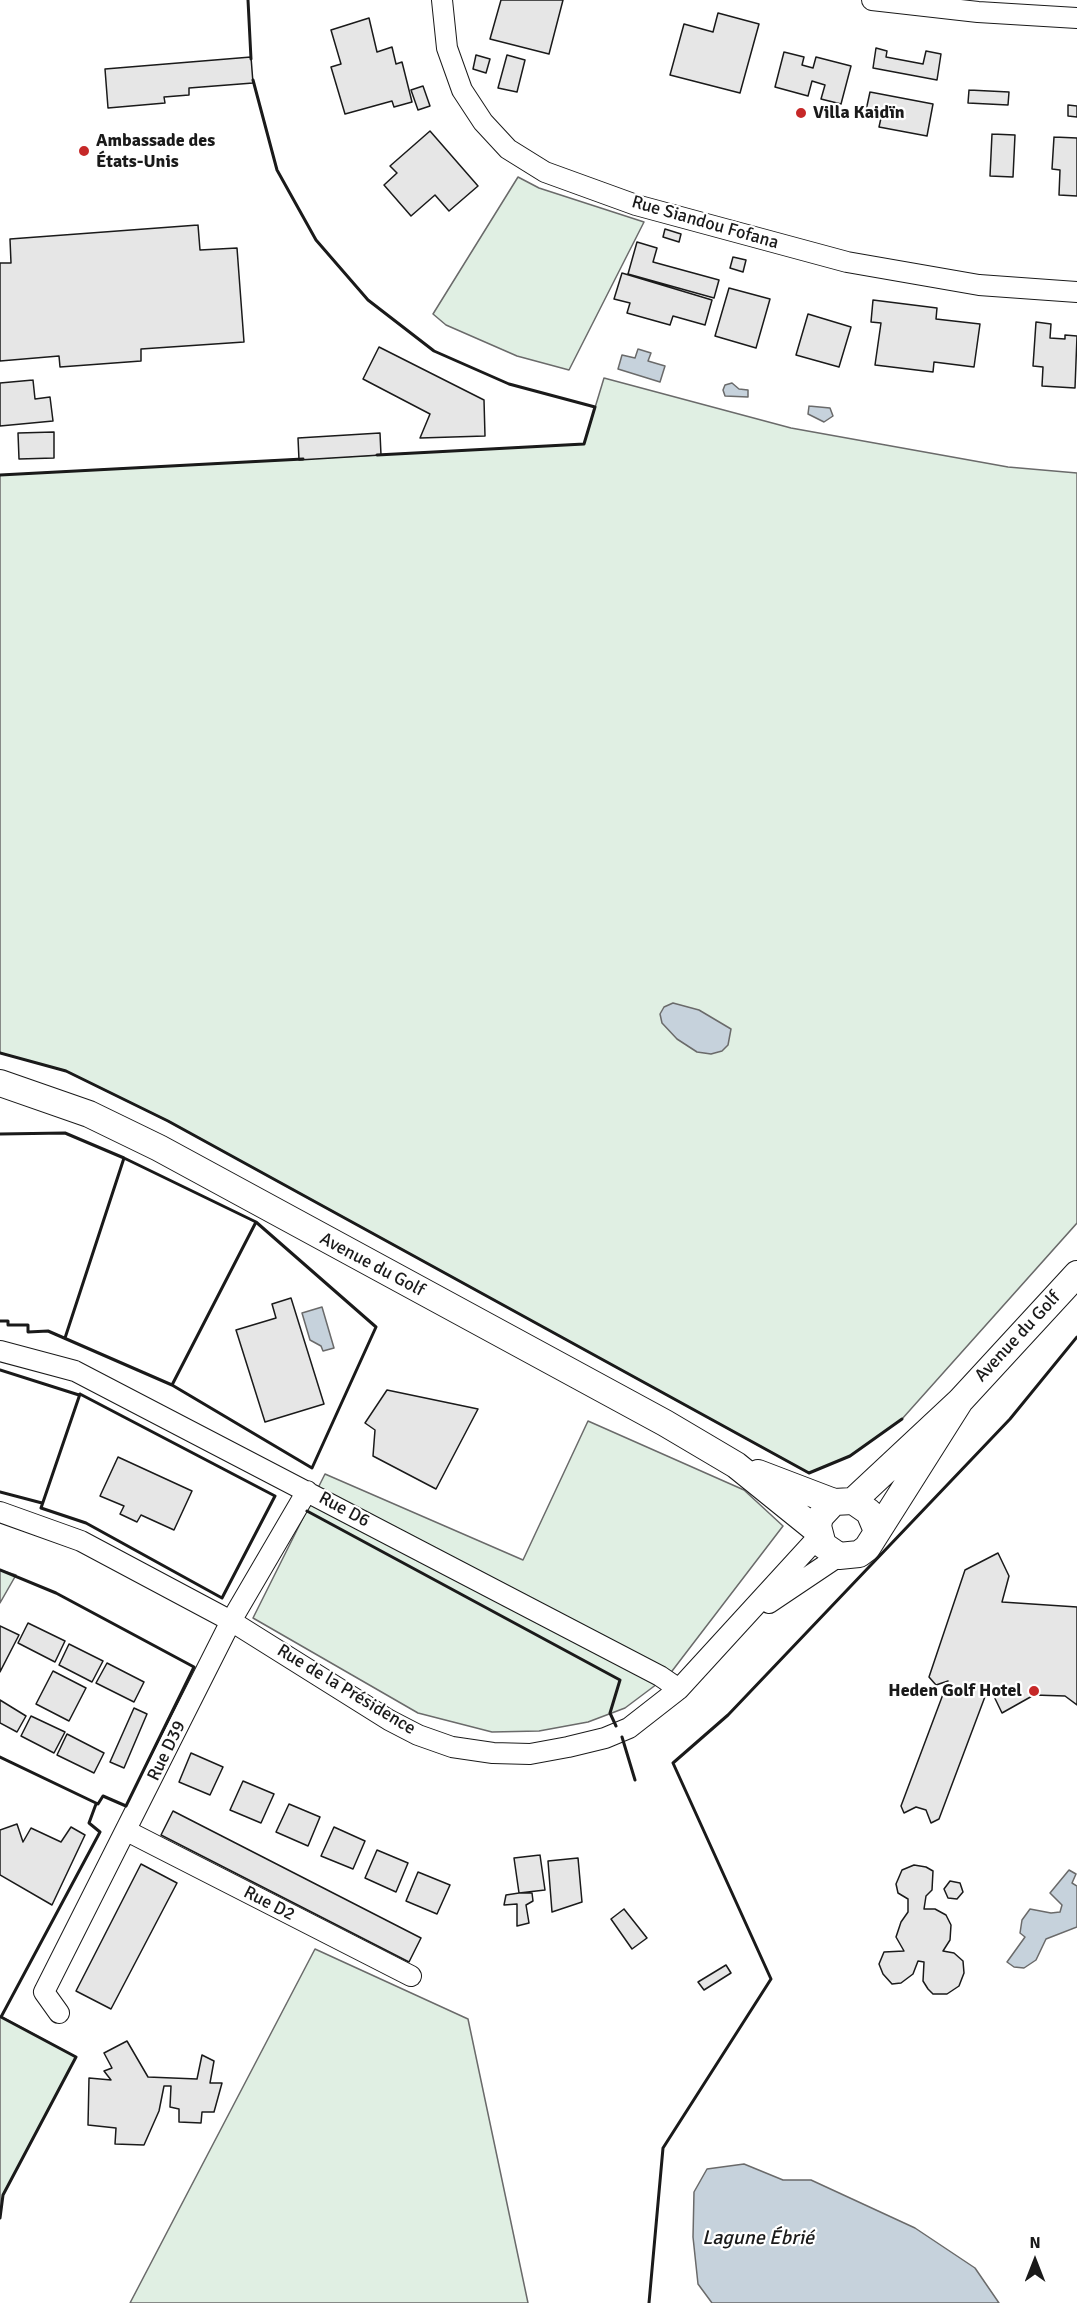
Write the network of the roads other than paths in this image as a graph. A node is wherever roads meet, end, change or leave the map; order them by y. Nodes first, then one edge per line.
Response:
1 (442, 0) edge
2 (872, 0) edge
3 (1077, 18) edge
4 (1077, 292) edge
5 (0, 1083) edge
6 (1077, 1274) edge
7 (0, 1351) edge
8 (960, 1401) junction
9 (736, 1465) junction
10 (308, 1491) junction
11 (843, 1502) junction
12 (0, 1512) edge
13 (877, 1531) junction
14 (819, 1534) junction
15 (839, 1556) junction
16 (746, 1618) junction
17 (231, 1621) junction
18 (679, 1689) junction
19 (127, 1831) junction
20 (411, 1976) dead end
21 (59, 2013) dead end

1 - 4 street, Rue Siandou Fofana
2 - 3 street
5 - 9 main road, Avenue du Golf
6 - 8 main road, Avenue du Golf
7 - 10 street, Rue D6
8 - 11 main road, Avenue du Golf
8 - 13 main road, Avenue du Golf
9 - 11 main road, Avenue du Golf
9 - 14 main road, Avenue du Golf
10 - 17 street, Rue D39
10 - 18 street, Rue D6
11 - 13 main road, Avenue du Golf
11 - 14 main road, Avenue du Golf
12 - 17 street, Rue de la Présidence
13 - 15 main road, Avenue du Golf
14 - 15 main road, Avenue du Golf
14 - 16 street, Rue de la Présidence
15 - 16 street, Rue de la Présidence
16 - 18 street, Rue de la Présidence
17 - 18 street, Rue de la Présidence
17 - 19 street, Rue D39
19 - 20 street, Rue D2
19 - 21 street, Rue D39

